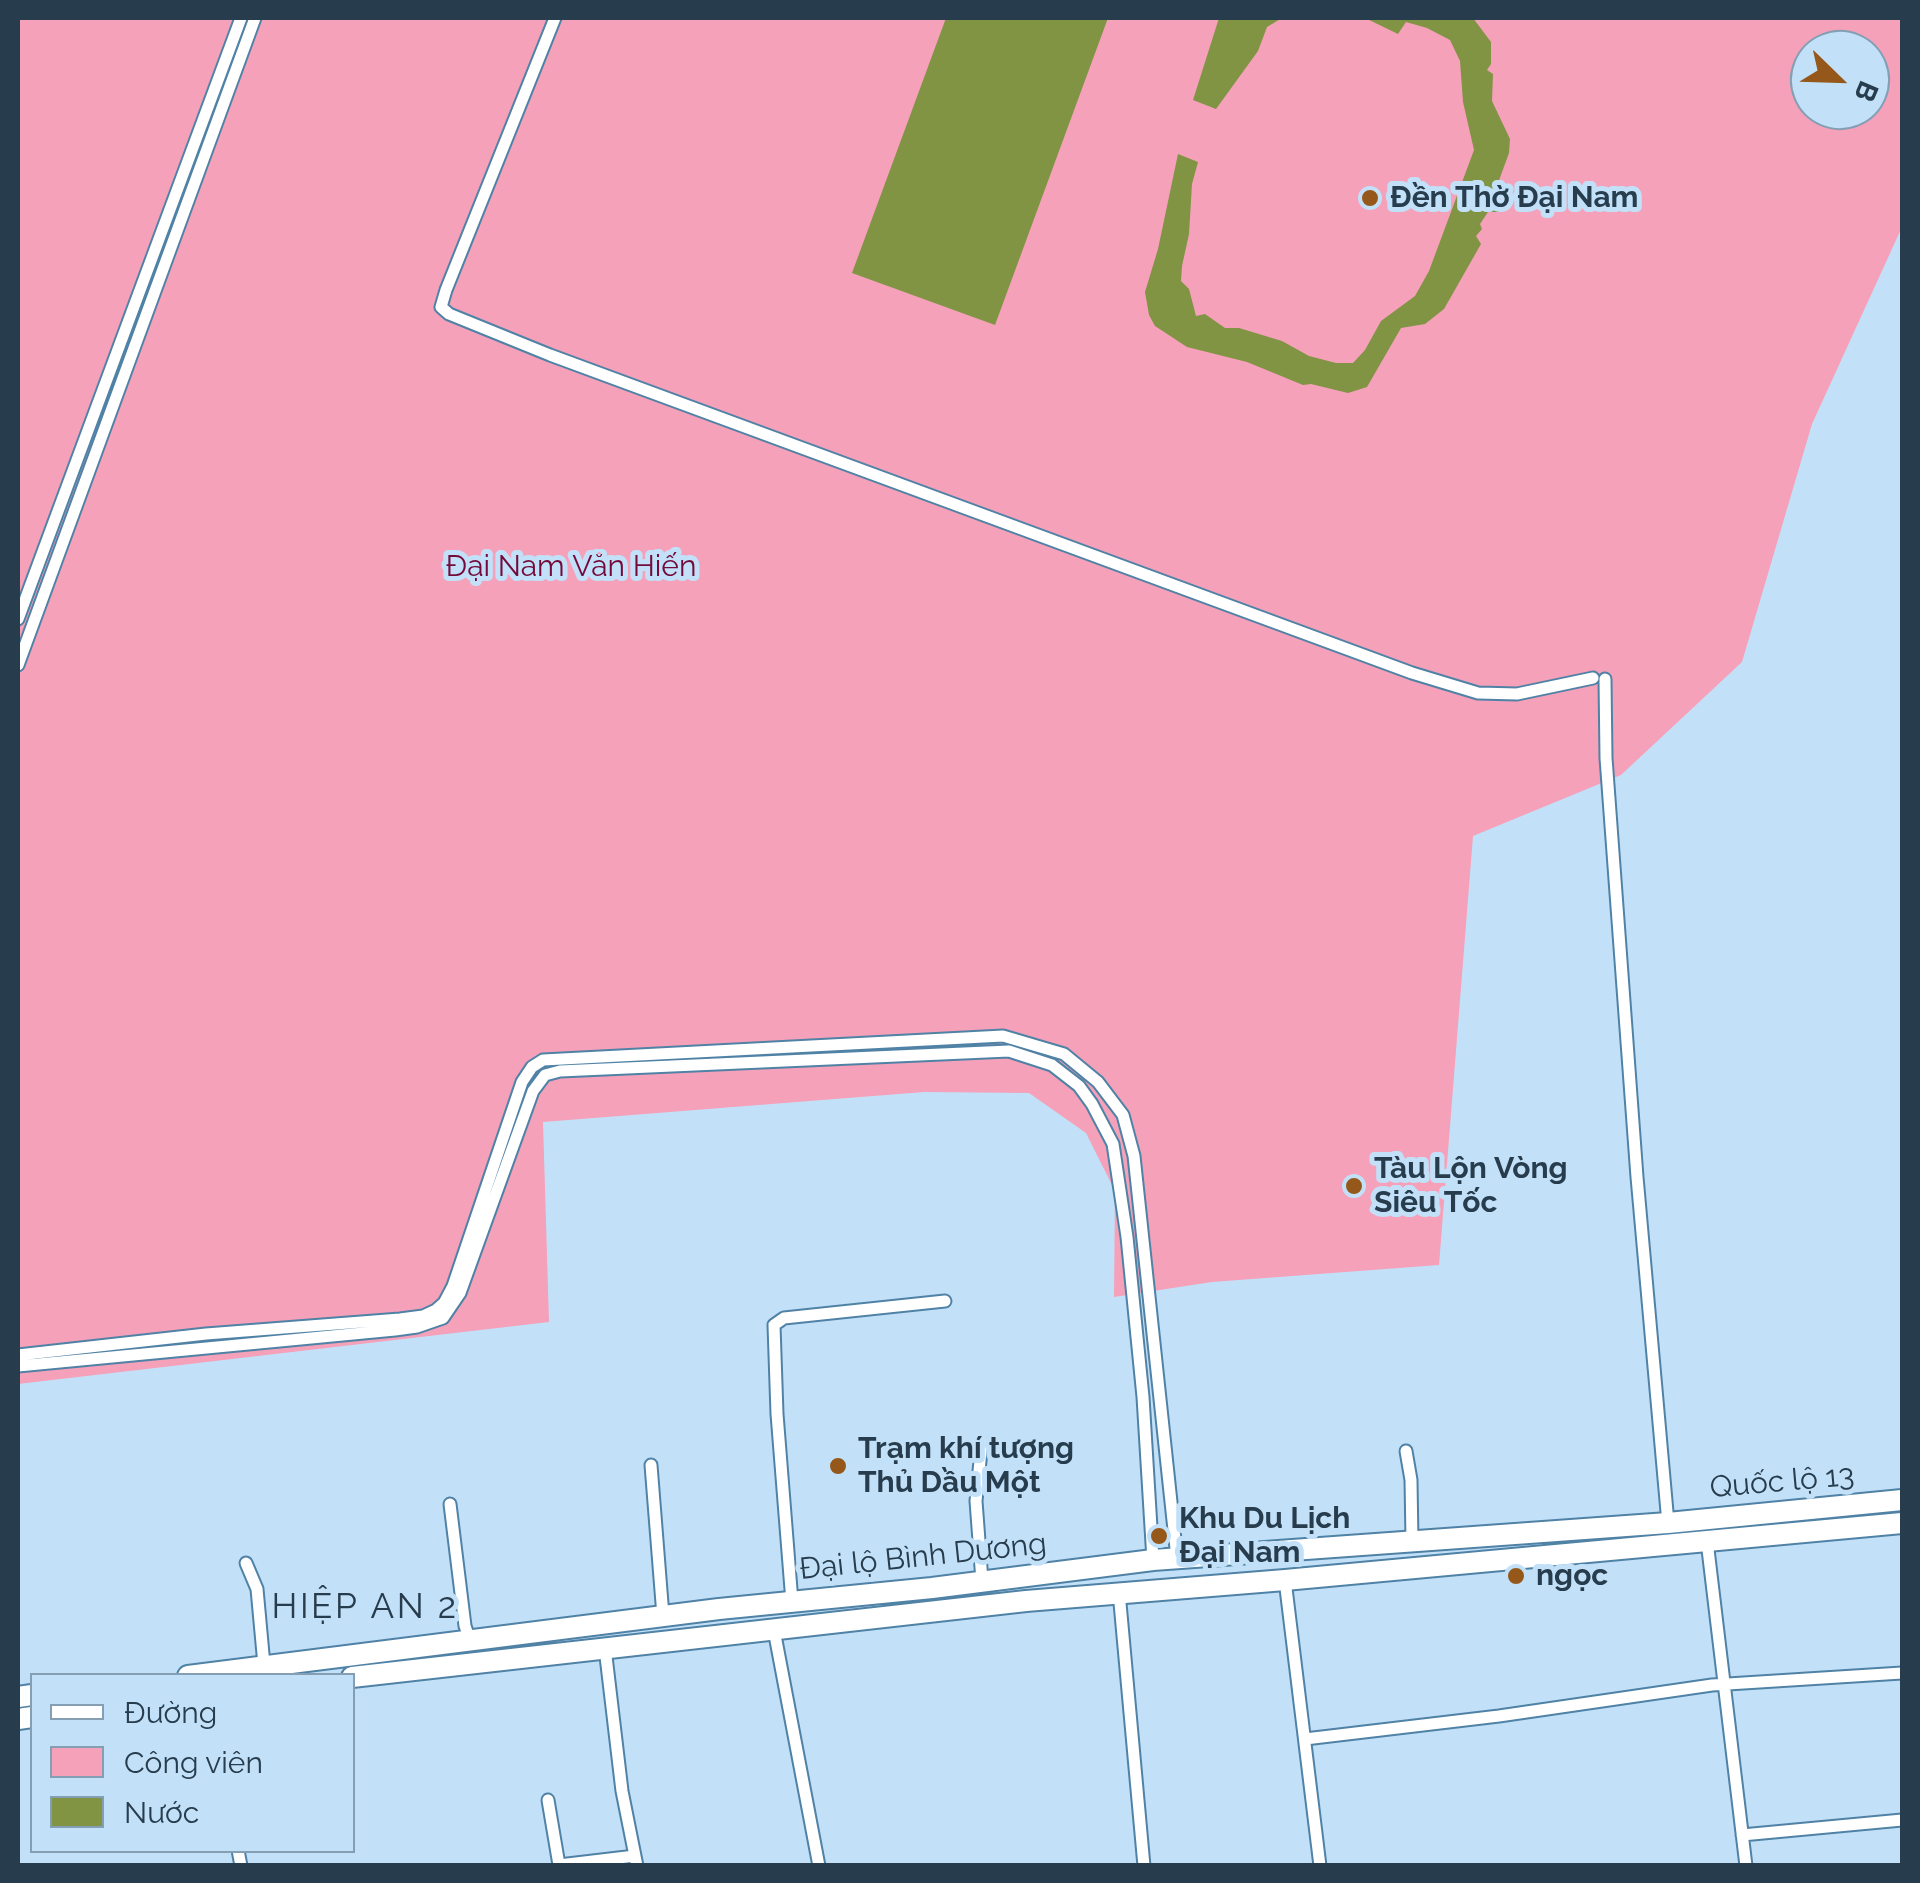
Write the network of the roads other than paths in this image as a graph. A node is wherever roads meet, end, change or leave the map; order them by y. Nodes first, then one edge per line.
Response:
1 (241, 18) edge
2 (255, 18) edge
3 (555, 18) edge
4 (18, 620) edge
5 (18, 665) edge
6 (945, 1300) dead end
7 (18, 1355) edge
8 (18, 1366) edge
9 (982, 1440) dead end
10 (1406, 1451) dead end
11 (652, 1465) dead end
12 (1902, 1500) edge
13 (450, 1504) dead end
14 (1706, 1519) junction
15 (1668, 1523) junction
16 (1902, 1523) edge
17 (1707, 1541) junction
18 (1412, 1542) junction
19 (1670, 1544) junction
20 (1176, 1548) junction
21 (1153, 1549) junction
22 (246, 1563) dead end
23 (1285, 1580) junction
24 (982, 1581) junction
25 (1178, 1587) junction
26 (1156, 1588) junction
27 (1119, 1592) junction
28 (792, 1602) junction
29 (662, 1616) junction
30 (774, 1630) junction
31 (470, 1640) junction
32 (604, 1648) junction
33 (264, 1665) junction
34 (209, 1673) edge
35 (1902, 1673) edge
36 (355, 1677) edge
37 (1724, 1685) junction
38 (1305, 1738) junction
39 (548, 1800) dead end
40 (1902, 1820) edge
41 (1742, 1834) junction
42 (636, 1861) edge
43 (818, 1866) edge
44 (1144, 1866) edge
45 (1320, 1866) edge
46 (1746, 1866) edge

1 - 4 street
2 - 5 street
3 - 15 street
6 - 28 street
7 - 20 street
8 - 21 street
9 - 24 street
10 - 18 street
11 - 29 street
12 - 14 highway, Quốc lộ 13
13 - 31 street
14 - 15 highway, Quốc lộ 13
14 - 17 highway
15 - 18 highway, Đại lộ Bình Dương
15 - 19 highway
16 - 17 highway, Quốc lộ 13
17 - 19 highway, Quốc lộ 13
17 - 37 street
18 - 20 highway, Đại lộ Bình Dương
19 - 23 highway, Đại lộ Bình Dương
20 - 21 highway, Đại lộ Bình Dương
20 - 25 highway
21 - 24 highway, Đại lộ Bình Dương
21 - 26 highway
22 - 33 street
23 - 25 highway, Đại lộ Bình Dương
23 - 38 street
24 - 28 highway, Đại lộ Bình Dương
25 - 26 highway, Đại lộ Bình Dương
26 - 27 highway, Đại lộ Bình Dương
27 - 30 highway, Đại lộ Bình Dương
27 - 44 street
28 - 29 highway, Đại lộ Bình Dương
29 - 31 highway, Đại lộ Bình Dương
30 - 32 highway, Đại lộ Bình Dương
30 - 43 street
31 - 33 highway, Đại lộ Bình Dương
32 - 36 highway, Đại lộ Bình Dương
32 - 42 street
33 - 34 highway, Đại lộ Bình Dương
35 - 37 street
37 - 38 street
37 - 41 street
38 - 45 street
39 - 42 street
40 - 41 street
41 - 46 street

